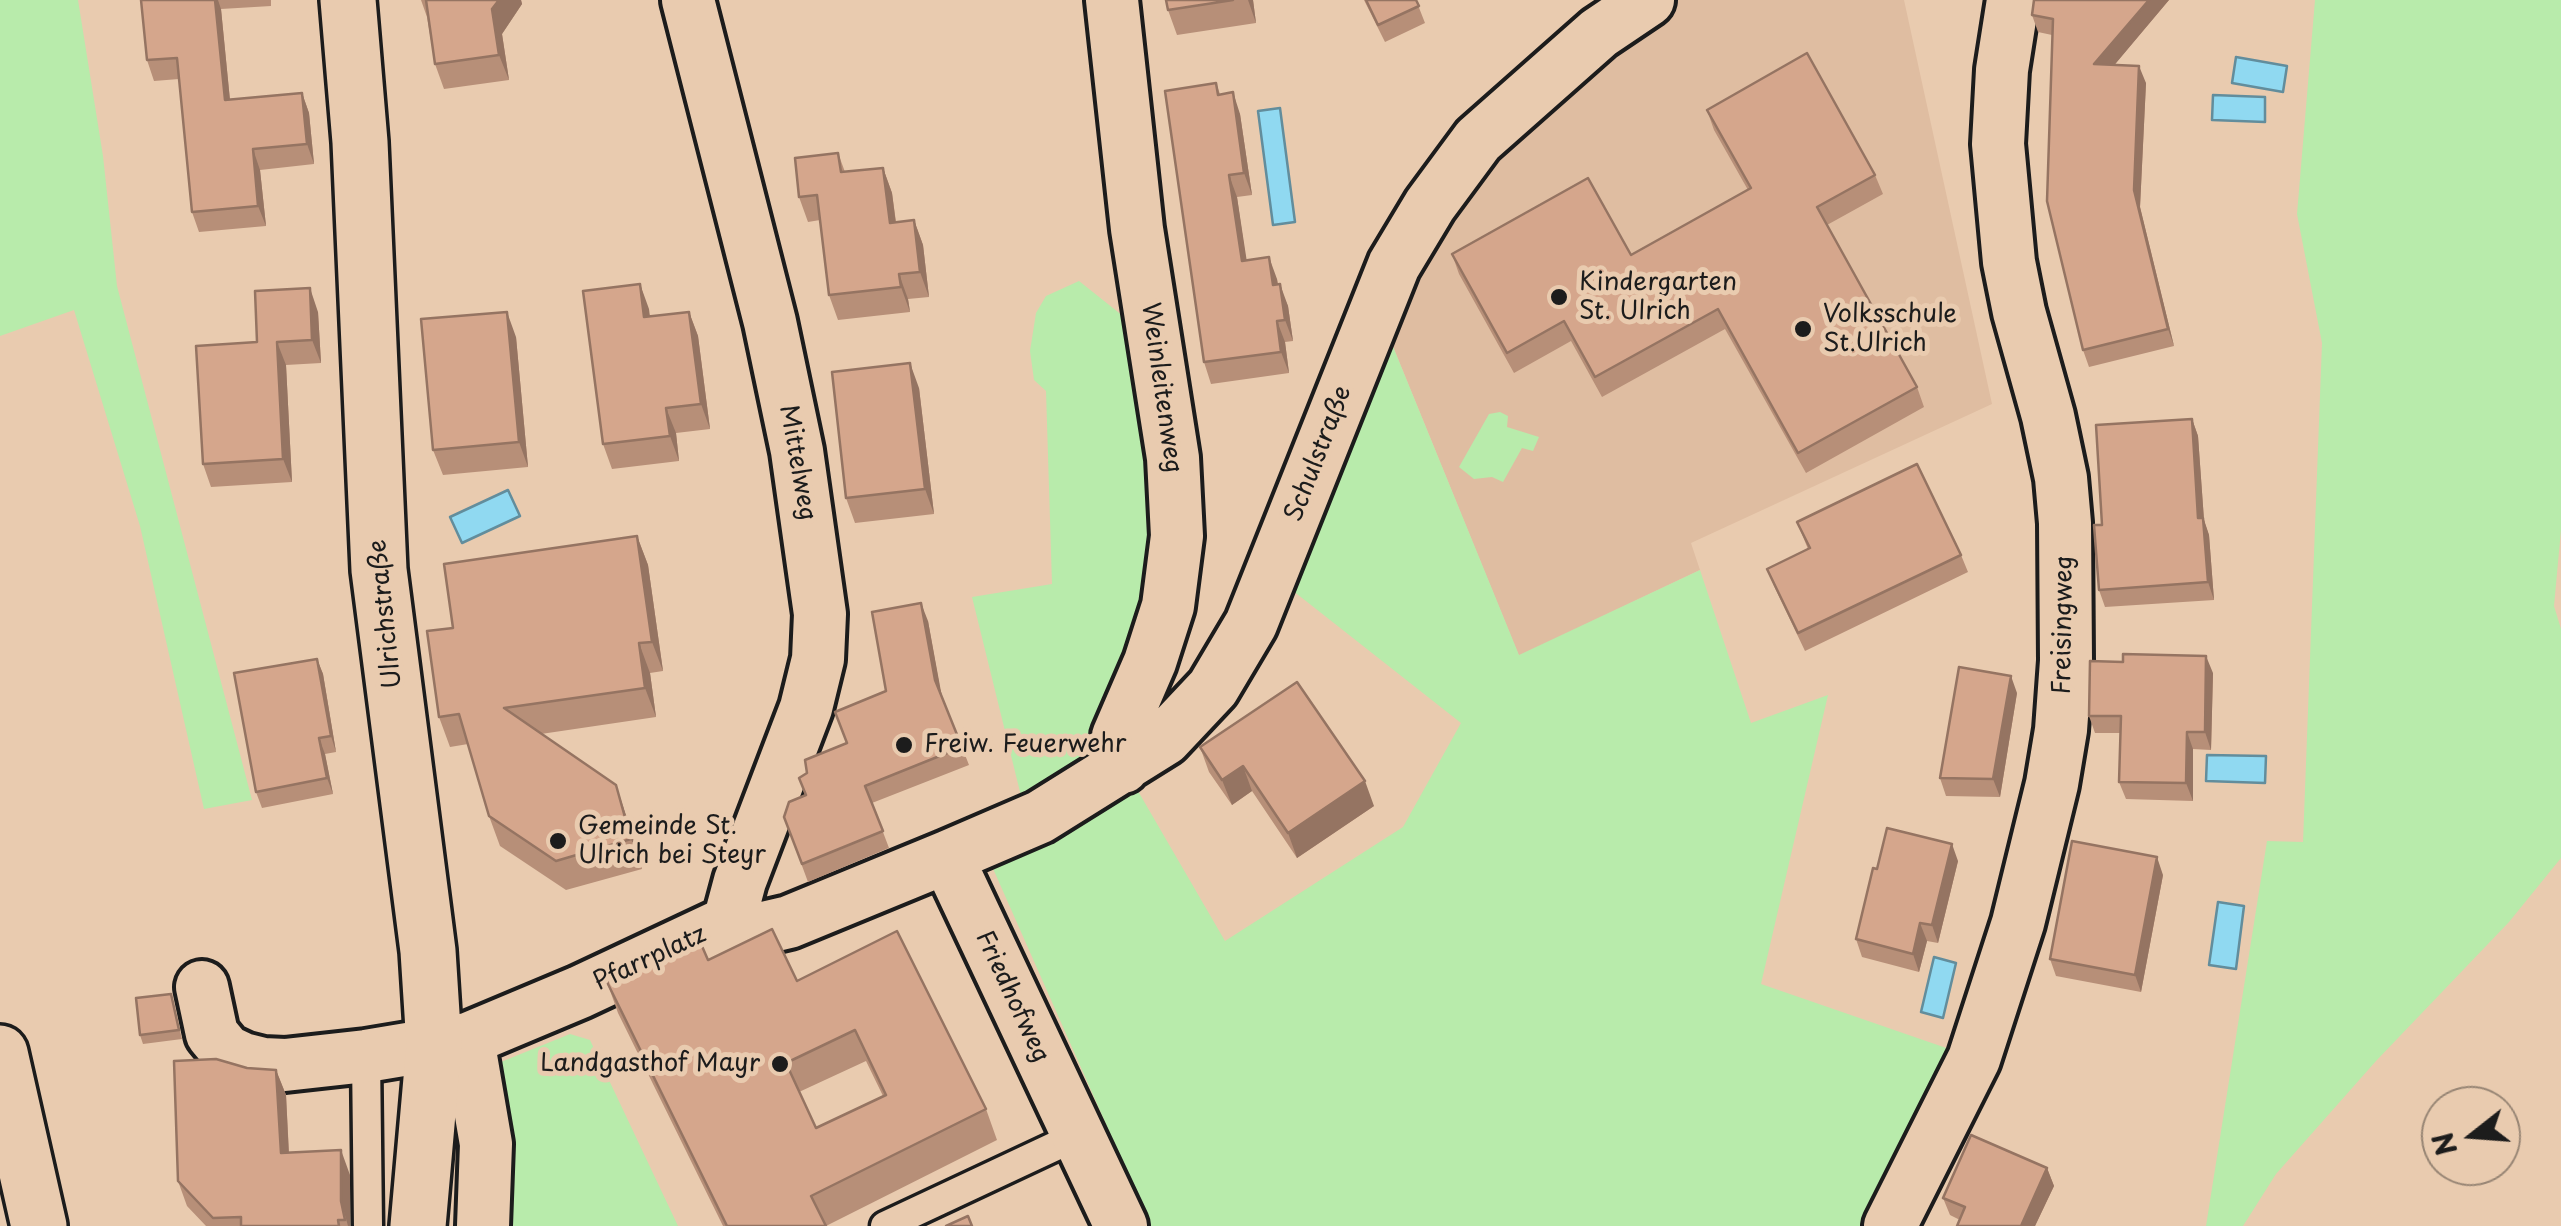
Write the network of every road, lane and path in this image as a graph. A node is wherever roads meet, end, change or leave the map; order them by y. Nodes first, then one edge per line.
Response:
1 (348, 0) edge
2 (688, 0) edge
3 (1112, 0) edge
4 (1648, 0) edge
5 (2014, 0) edge
6 (1123, 767) junction
7 (947, 857) junction
8 (729, 922) junction
9 (202, 987) dead end
10 (451, 1042) junction
11 (0, 1053) edge
12 (366, 1056) junction
13 (1078, 1136) junction
14 (38, 1226) edge
15 (368, 1226) edge
16 (418, 1226) edge
17 (483, 1226) edge
18 (885, 1226) edge
19 (1121, 1226) edge
20 (1890, 1226) edge

1 - 10 street, Ulrichstraße
2 - 8 street, Mittelweg
3 - 6 street, Weinleitenweg
4 - 6 street, Schulstraße
5 - 20 street, Freisingweg
6 - 7 street, Schulstraße
7 - 8 street, Pfarrplatz
7 - 13 street, Friedhofweg
8 - 10 street, Pfarrplatz
9 - 12 street, Pfarrplatz
10 - 12 street, Pfarrplatz
10 - 16 street, Ulrichstraße
10 - 17 street
11 - 14 street
12 - 15 lane
13 - 18 lane
13 - 19 street, Friedhofweg

